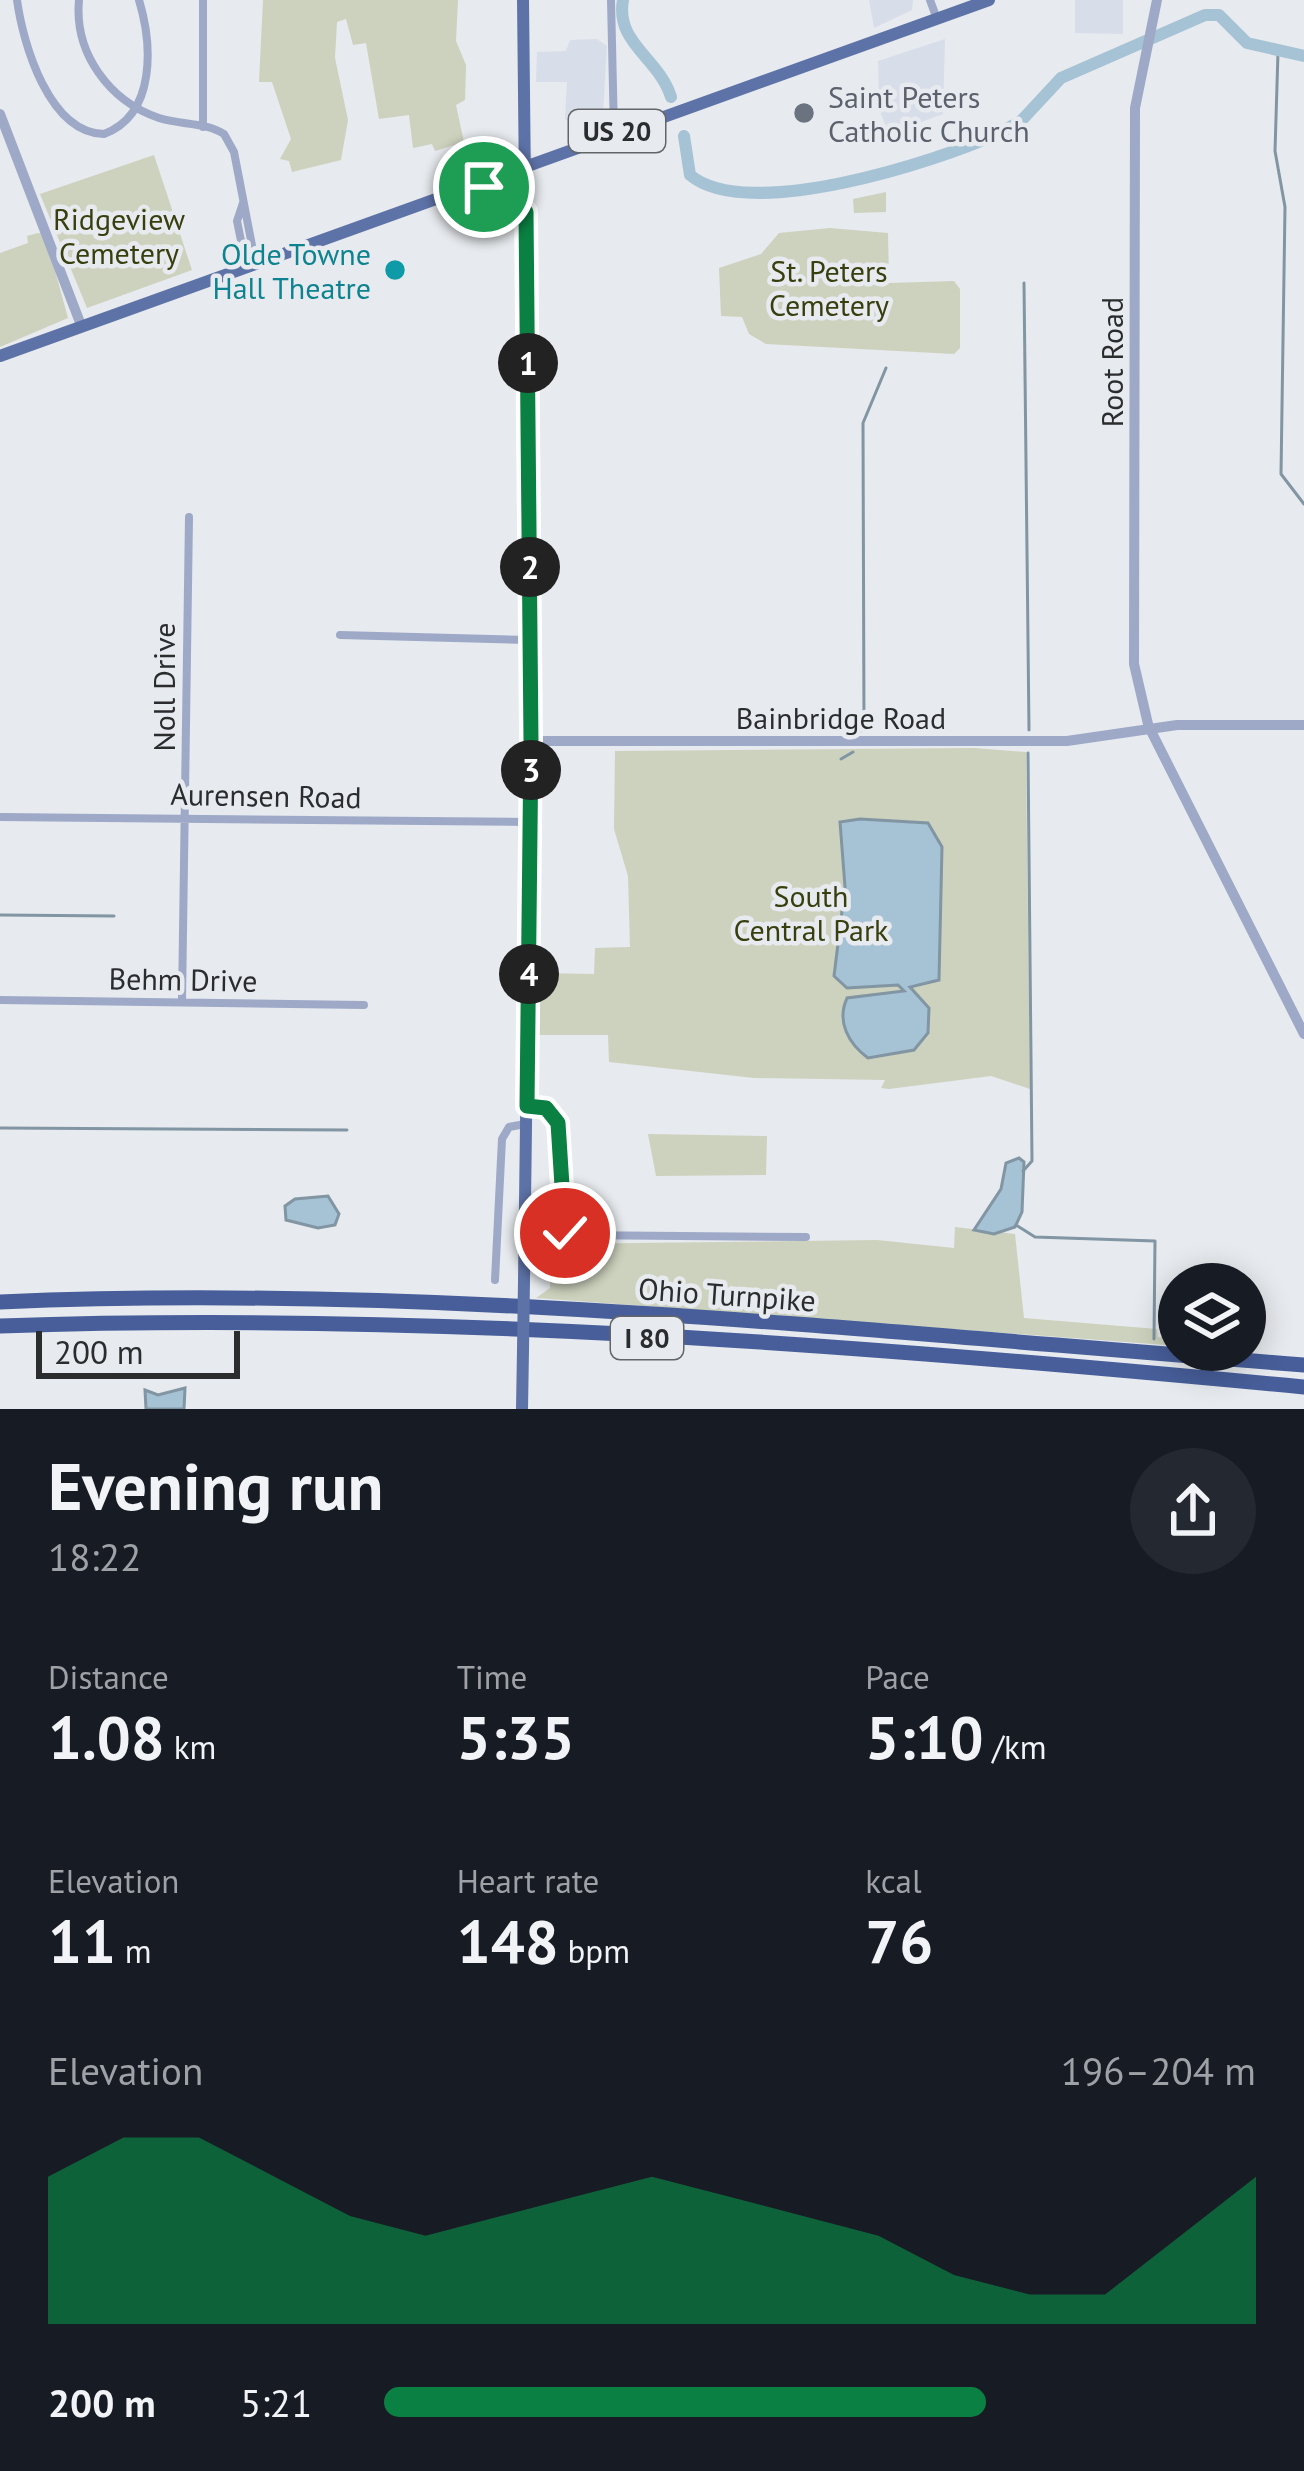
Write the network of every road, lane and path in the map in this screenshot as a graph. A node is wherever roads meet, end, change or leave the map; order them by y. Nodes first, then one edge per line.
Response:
1 (17, 0) edge
2 (79, 0) edge
3 (139, 0) edge
4 (203, 0) edge
5 (524, 0) edge
6 (611, 0) edge
7 (930, 0) edge
8 (989, 0) edge
9 (1157, 0) edge
10 (937, 19) junction
11 (134, 106) junction
12 (0, 114) edge
13 (203, 127) junction
14 (614, 132) junction
15 (526, 162) junction
16 (459, 187) junction
17 (526, 212) junction
18 (251, 263) junction
19 (81, 325) junction
20 (0, 356) edge
21 (189, 517) dead end
22 (340, 635) dead end
23 (531, 640) junction
24 (1304, 725) edge
25 (1148, 726) junction
26 (531, 741) junction
27 (0, 817) edge
28 (186, 818) junction
29 (531, 822) junction
30 (0, 1000) edge
31 (182, 1001) junction
32 (364, 1005) dead end
33 (1304, 1034) edge
34 (527, 1106) junction
35 (526, 1124) junction
36 (806, 1237) dead end
37 (494, 1280) dead end
38 (0, 1302) edge
39 (0, 1326) edge
40 (1304, 1365) edge
41 (1304, 1387) edge
42 (522, 1409) edge

1 - 11 street
2 - 11 street
3 - 11 street
4 - 13 street
5 - 15 main road
6 - 14 street
7 - 10 street
8 - 10 main road, US 20
9 - 25 street, Root Road
10 - 14 main road, US 20
11 - 13 street
12 - 19 street
13 - 18 street
14 - 15 main road, US 20
15 - 16 main road, US 20
15 - 17 main road
16 - 17 main road
16 - 18 main road, US 20
17 - 23 main road
18 - 19 main road, US 20
19 - 20 main road, US 20
21 - 28 street, Noll Drive
22 - 23 street
23 - 26 main road
24 - 25 street, Bainbridge Road
25 - 26 street, Bainbridge Road
25 - 33 street, Root Road
26 - 29 main road
27 - 28 street, Aurensen Road
28 - 29 street, Aurensen Road
28 - 31 street, Noll Drive
29 - 34 main road
30 - 31 street, Behm Drive
31 - 32 street, Behm Drive
34 - 35 main road
34 - 36 street
35 - 37 street
35 - 42 main road, bridge
38 - 40 highway, Ohio Turnpike / I 80
39 - 41 highway, Ohio Turnpike / I 80

